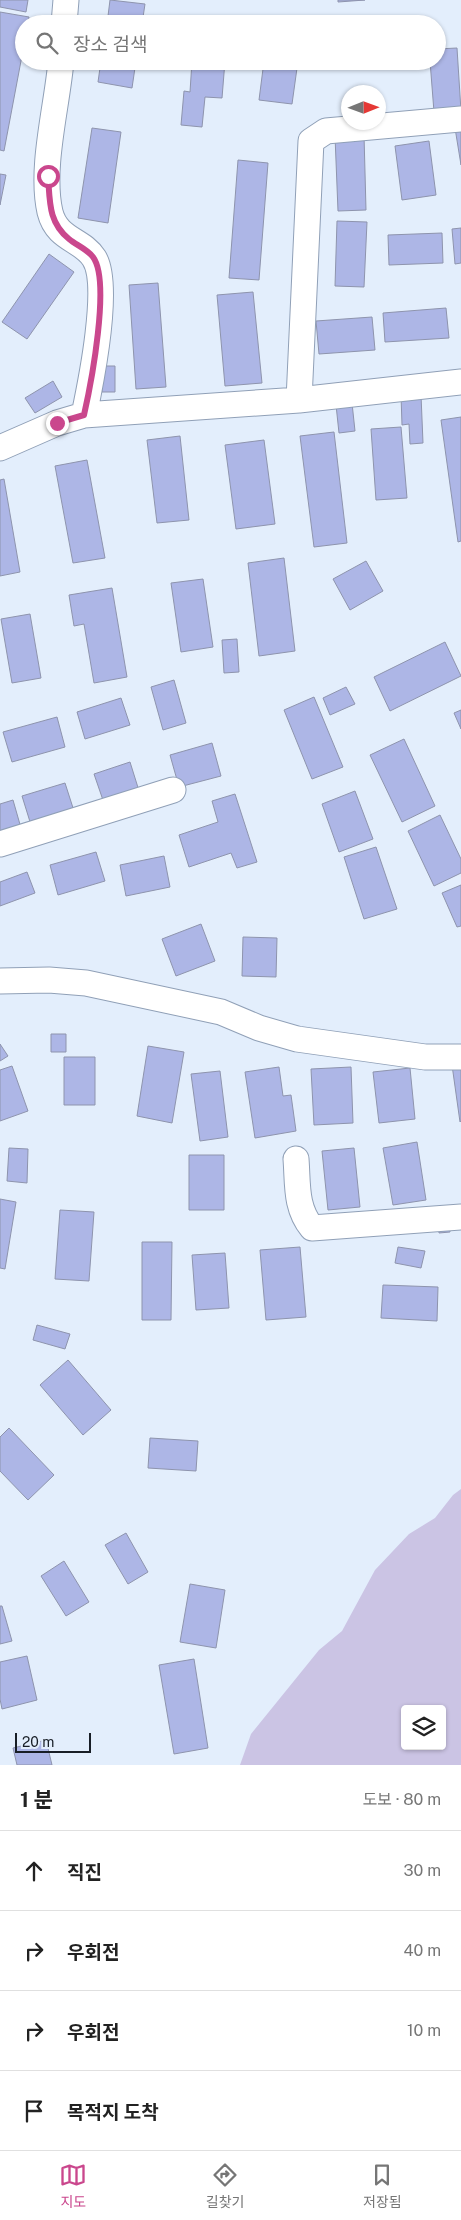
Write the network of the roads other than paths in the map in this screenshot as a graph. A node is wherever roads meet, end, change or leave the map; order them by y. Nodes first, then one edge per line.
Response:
1 (66, 0) edge
2 (65, 15) edge
3 (60, 70) edge
4 (461, 119) edge
5 (461, 382) edge
6 (299, 400) junction
7 (84, 415) junction
8 (0, 448) edge
9 (173, 790) dead end
10 (0, 844) edge
11 (0, 981) edge
12 (461, 1057) edge
13 (296, 1159) dead end
14 (461, 1216) edge

1 - 2 street
3 - 7 street
4 - 6 street
5 - 6 street
6 - 7 street
7 - 8 street
9 - 10 street
11 - 12 street
13 - 14 street

